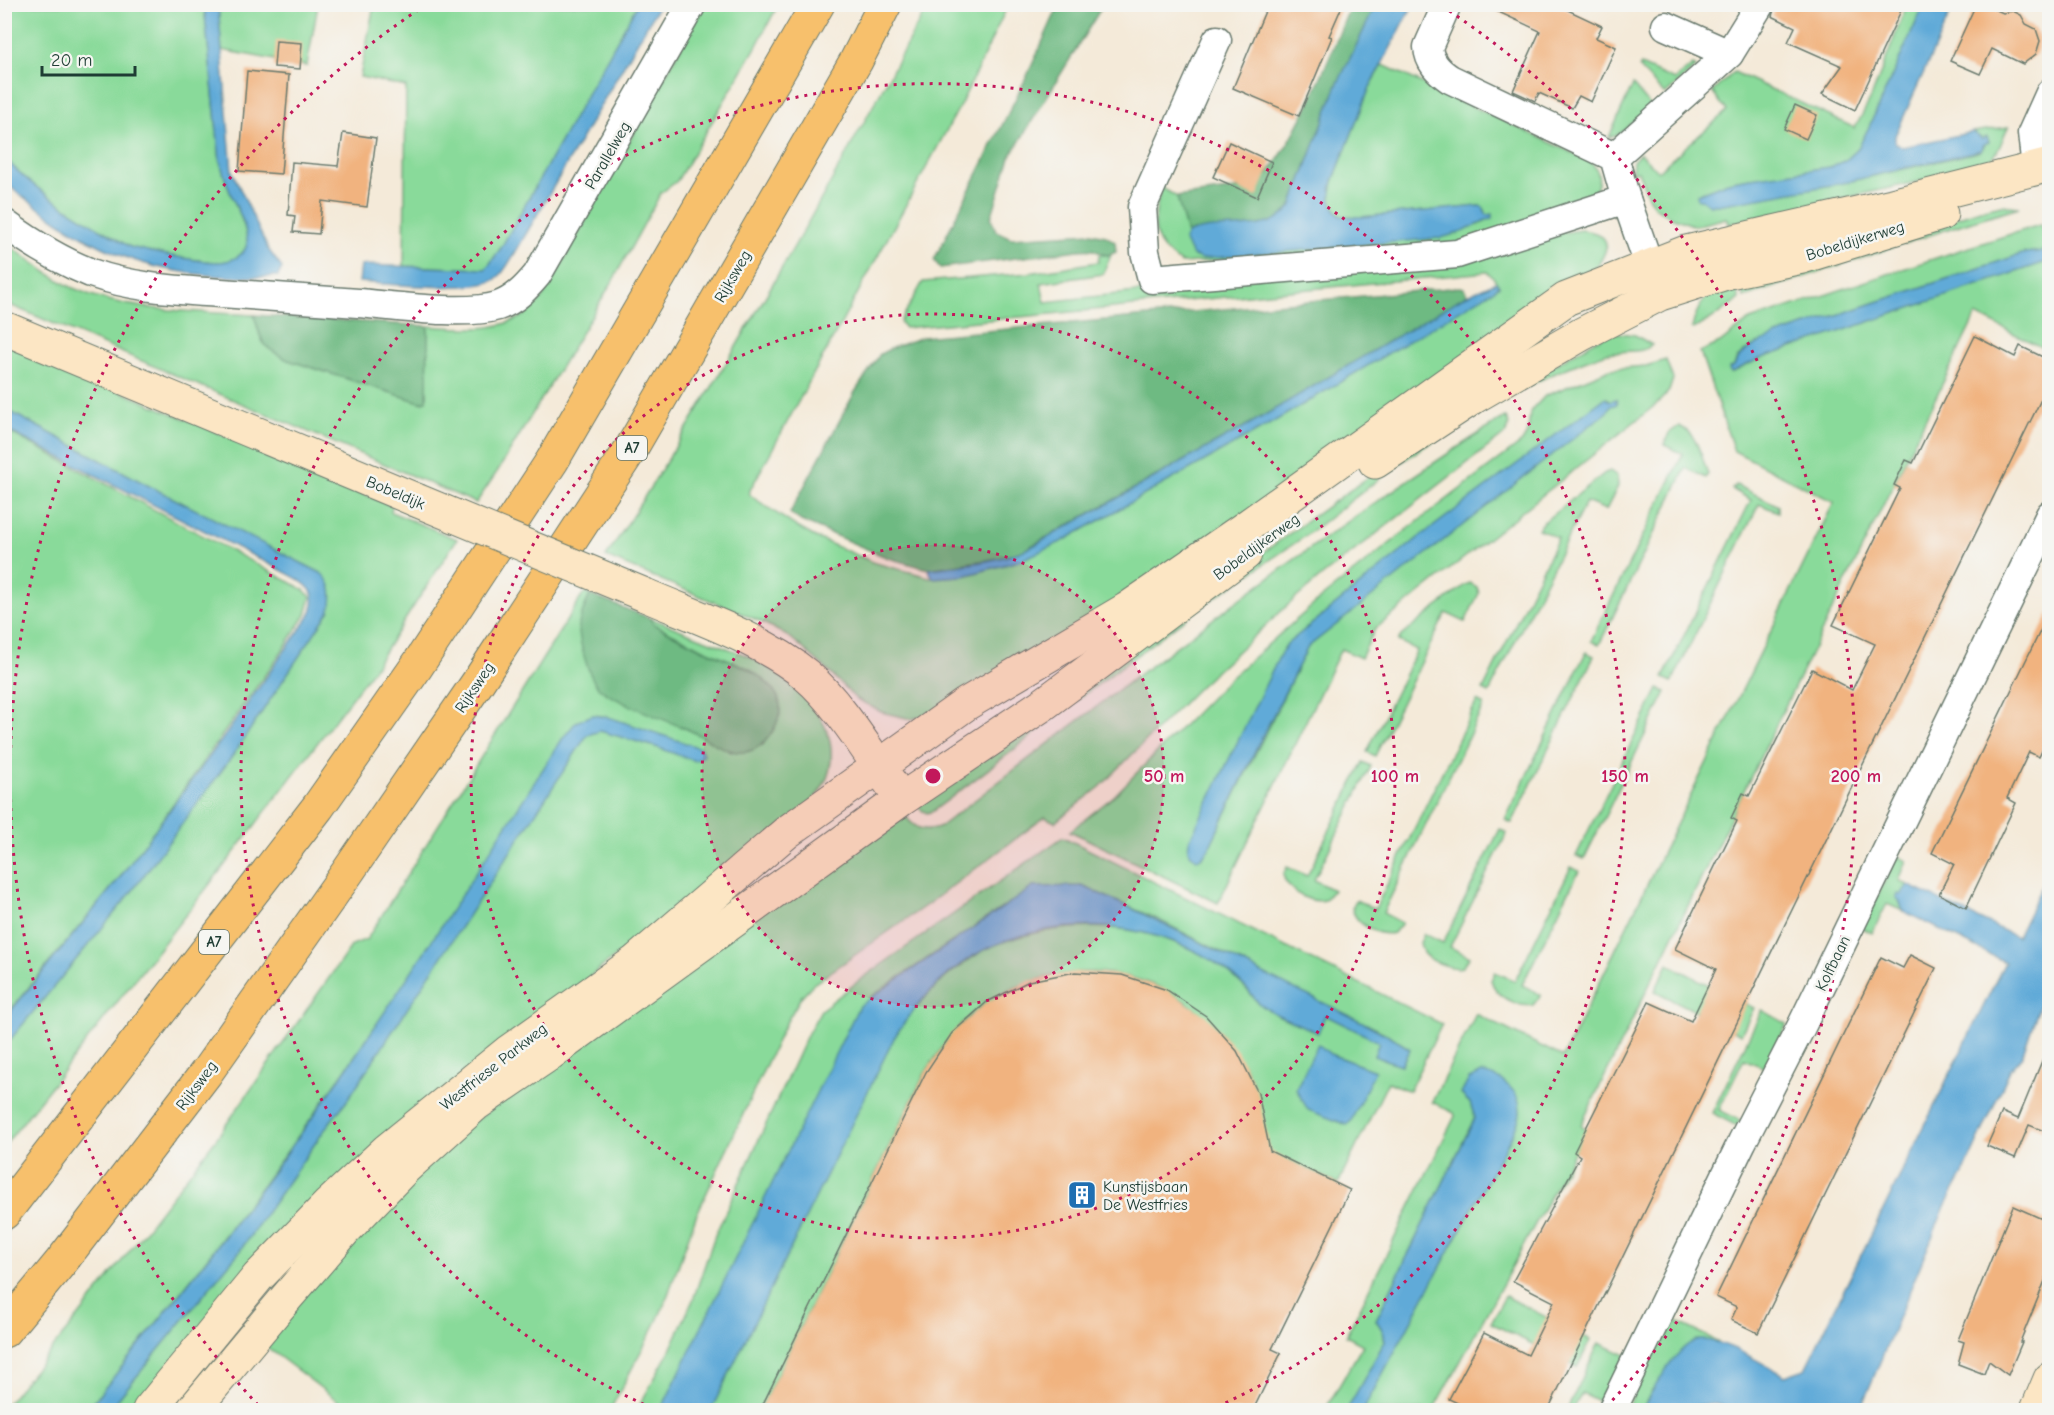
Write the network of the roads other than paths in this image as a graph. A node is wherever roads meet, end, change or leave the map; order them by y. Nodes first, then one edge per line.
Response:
1 (692, 4) edge
2 (818, 4) edge
3 (885, 4) edge
4 (1447, 4) edge
5 (1760, 4) edge
6 (1666, 26) dead end
7 (1217, 40) dead end
8 (1730, 54) junction
9 (2049, 93) edge
10 (1614, 157) junction
11 (2046, 174) edge
12 (1626, 199) junction
13 (4, 223) edge
14 (1655, 280) junction
15 (4, 328) edge
16 (2049, 515) edge
17 (878, 766) junction
18 (902, 799) junction
19 (4, 1213) edge
20 (4, 1331) edge
21 (2049, 1379) edge
22 (149, 1410) edge
23 (193, 1410) edge
24 (1612, 1410) edge
25 (2037, 1410) edge

1 - 13 street, Parallelweg
2 - 19 highway, A7
3 - 20 highway, Rijksweg / A7
4 - 10 street
5 - 8 street
6 - 8 street
7 - 12 street
8 - 10 street
9 - 11 street
10 - 12 street
11 - 14 street, Bobeldijkerweg
12 - 14 street
14 - 17 street, Bobeldijkerweg
14 - 18 street, Bobeldijkerweg
15 - 17 street, Bobeldijk, bridge
16 - 24 street, Kolfbaan
17 - 18 street
17 - 22 street, Westfriese Parkweg
18 - 23 street, Westfriese Parkweg
21 - 25 street

